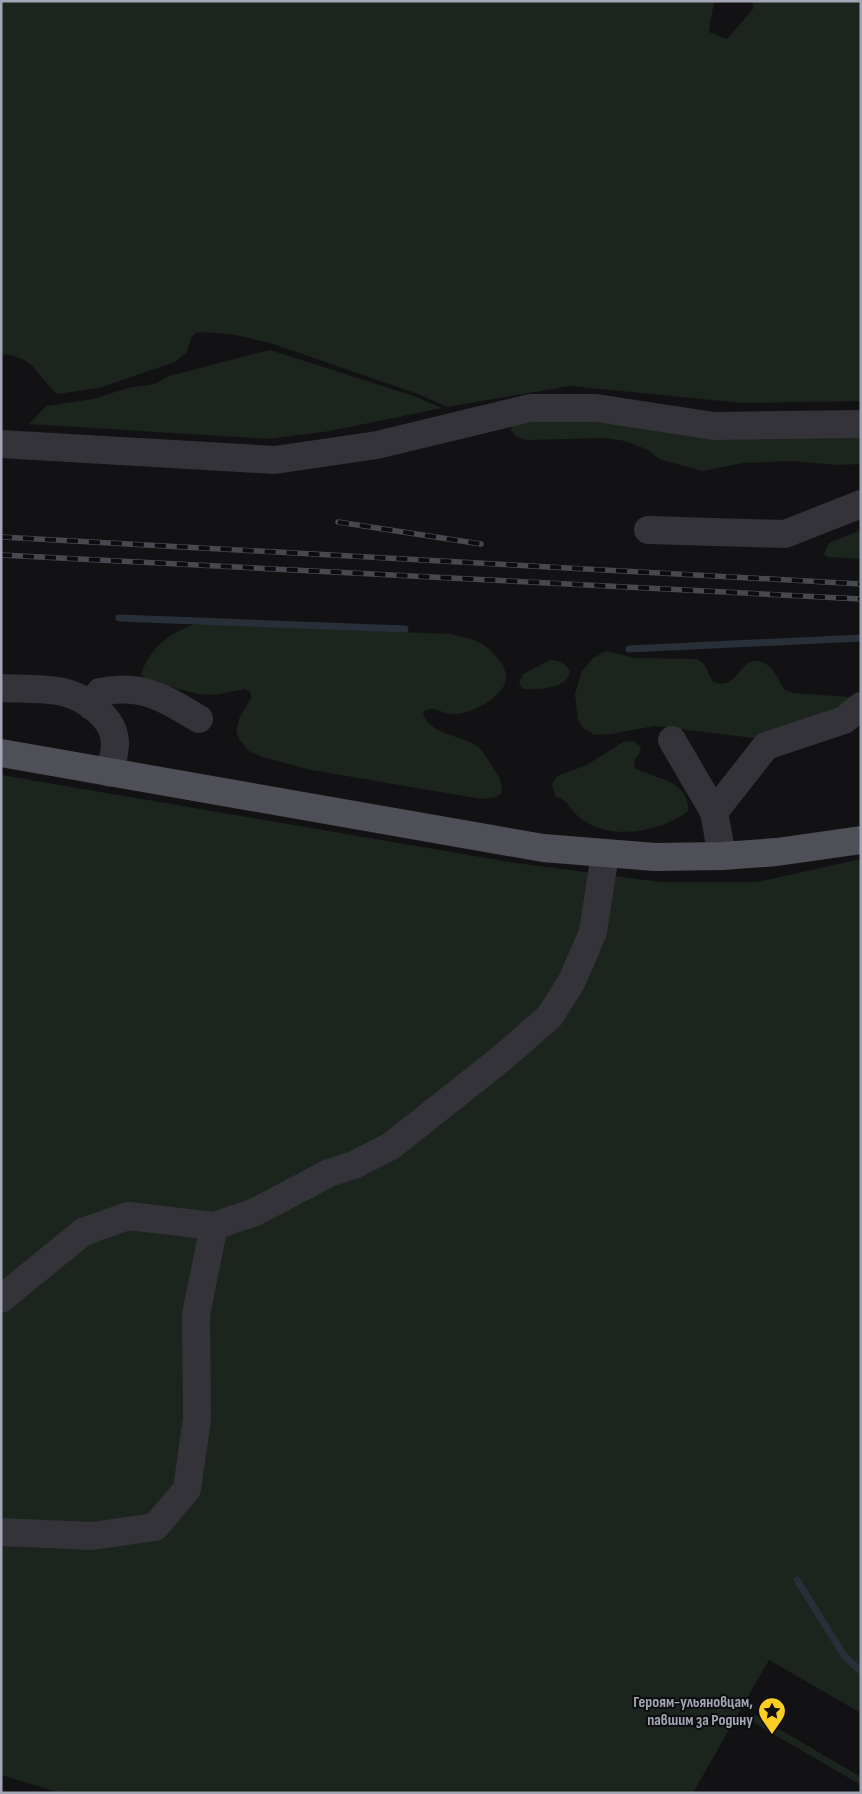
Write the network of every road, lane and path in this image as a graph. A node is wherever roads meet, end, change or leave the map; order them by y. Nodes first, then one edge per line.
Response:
1 (861, 424) edge
2 (1, 444) edge
3 (861, 504) edge
4 (648, 530) dead end
5 (1, 688) edge
6 (91, 706) junction
7 (861, 706) edge
8 (199, 719) dead end
9 (672, 740) dead end
10 (1, 753) edge
11 (110, 773) junction
12 (714, 812) junction
13 (861, 840) edge
14 (605, 854) junction
15 (722, 856) junction
16 (214, 1226) junction
17 (1, 1300) edge
18 (1, 1532) edge

1 - 2 lane
3 - 4 lane
5 - 6 lane
6 - 8 lane
6 - 11 lane
7 - 12 lane
9 - 12 lane
10 - 11 main road
11 - 14 main road
12 - 15 lane
13 - 15 main road
14 - 15 main road
14 - 16 lane
16 - 17 lane
16 - 18 lane

